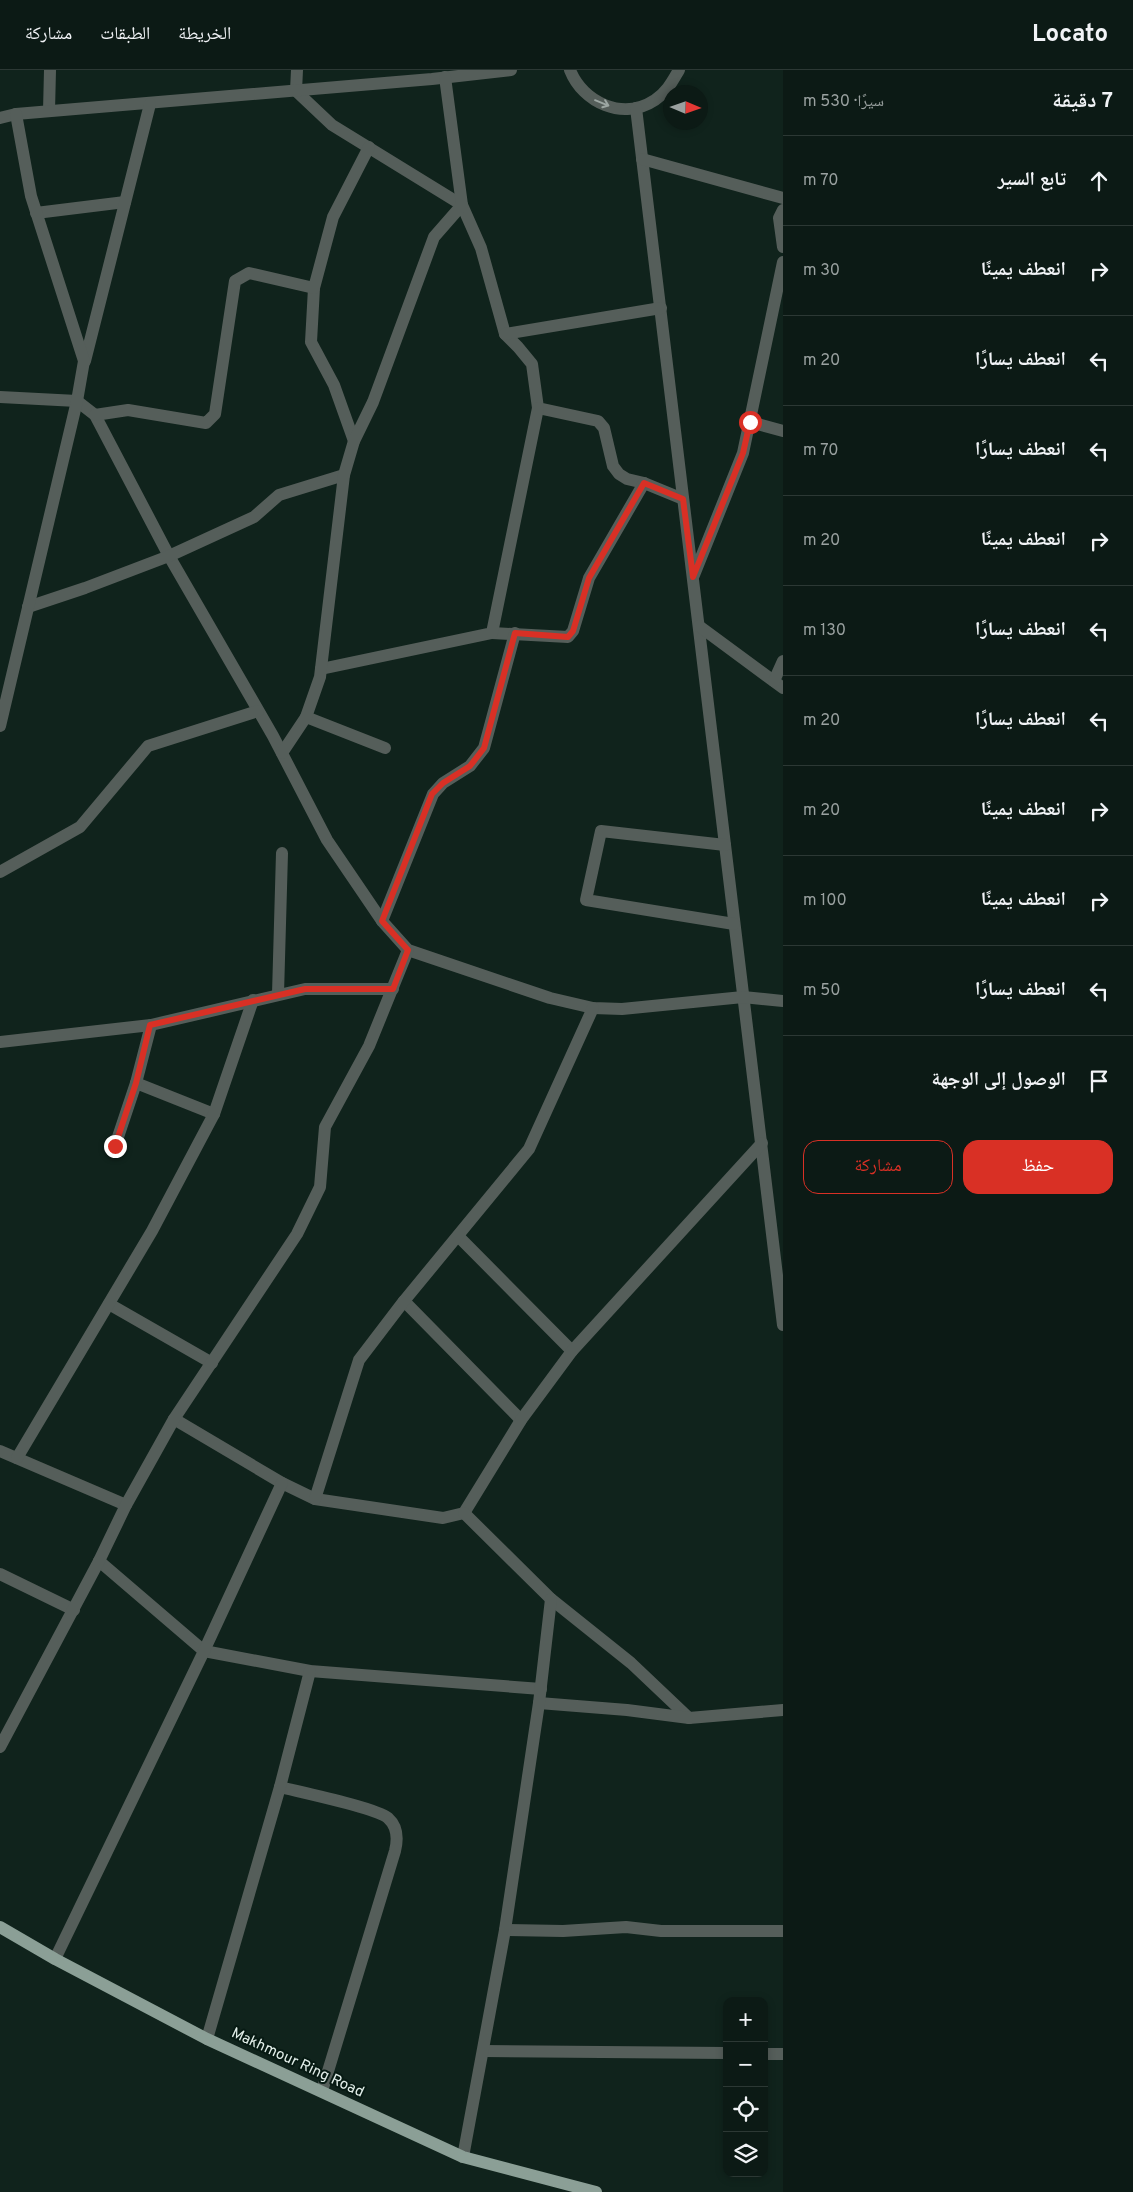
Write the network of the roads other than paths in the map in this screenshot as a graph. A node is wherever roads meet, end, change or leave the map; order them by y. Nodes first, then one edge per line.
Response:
1 (50, 70) edge
2 (298, 70) edge
3 (511, 70) edge
4 (570, 70) edge
5 (679, 70) edge
6 (445, 77) junction
7 (296, 91) junction
8 (150, 104) junction
9 (636, 108) junction
10 (49, 111) junction
11 (16, 114) junction
12 (0, 118) edge
13 (369, 147) junction
14 (642, 159) junction
15 (783, 198) edge
16 (125, 202) junction
17 (462, 205) junction
18 (783, 210) edge
19 (36, 213) junction
20 (783, 247) edge
21 (783, 262) edge
22 (314, 288) junction
23 (661, 308) junction
24 (505, 334) junction
25 (84, 361) junction
26 (0, 397) edge
27 (77, 402) junction
28 (538, 408) junction
29 (95, 415) junction
30 (750, 422) junction
31 (783, 431) edge
32 (354, 441) junction
33 (344, 475) junction
34 (644, 483) junction
35 (683, 499) junction
36 (169, 556) junction
37 (693, 577) junction
38 (28, 607) junction
39 (699, 626) junction
40 (492, 633) junction
41 (515, 633) junction
42 (783, 661) edge
43 (321, 669) junction
44 (779, 685) edge
45 (258, 711) junction
46 (306, 717) junction
47 (0, 726) edge
48 (385, 748) dead end
49 (282, 752) junction
50 (725, 845) junction
51 (282, 853) dead end
52 (0, 872) edge
53 (382, 921) junction
54 (734, 924) junction
55 (408, 950) junction
56 (393, 989) junction
57 (278, 994) junction
58 (743, 997) junction
59 (253, 1000) junction
60 (783, 1001) edge
61 (593, 1008) junction
62 (150, 1025) junction
63 (0, 1042) edge
64 (136, 1083) junction
65 (214, 1114) junction
66 (762, 1143) junction
67 (115, 1146) dead end
68 (458, 1236) junction
69 (404, 1301) junction
70 (109, 1304) junction
71 (783, 1325) edge
72 (572, 1351) junction
73 (212, 1363) junction
74 (174, 1418) junction
75 (521, 1420) junction
76 (0, 1451) edge
77 (17, 1458) junction
78 (282, 1483) junction
79 (315, 1500) junction
80 (126, 1505) junction
81 (464, 1513) junction
82 (100, 1561) junction
83 (0, 1574) edge
84 (550, 1599) junction
85 (74, 1610) junction
86 (204, 1651) junction
87 (310, 1672) junction
88 (541, 1689) junction
89 (539, 1703) junction
90 (783, 1710) edge
91 (689, 1718) junction
92 (0, 1747) edge
93 (280, 1787) junction
94 (0, 1927) edge
95 (505, 1930) junction
96 (783, 1931) edge
97 (55, 1959) junction
98 (207, 2039) junction
99 (483, 2051) junction
100 (723, 2054) edge
101 (768, 2054) edge
102 (783, 2054) edge
103 (322, 2091) junction
104 (463, 2157) junction
105 (596, 2192) edge

1 - 10 street
2 - 7 street
3 - 6 street
4 -> 9 street
5 - 9 street
6 - 7 street
6 - 17 street
7 - 8 street
7 - 13 street
8 - 10 street
8 - 16 street
9 - 14 street
10 - 11 street
11 - 12 street
11 - 19 street
13 - 17 street
13 - 22 street
14 - 15 street
14 - 23 street
16 - 19 street
16 - 25 street
17 - 24 street
17 - 32 street
18 - 20 street
19 - 25 street
21 - 30 street
22 - 29 street
22 - 32 street
23 - 24 street
23 - 35 street
24 - 28 street
25 - 27 street
26 - 27 street
27 - 29 street
27 - 38 street
28 - 34 street
28 - 40 street
29 - 36 street
30 - 31 street
30 - 37 street
32 - 33 street
33 - 36 street
33 - 43 street
34 - 35 street
34 - 41 street
35 - 37 street
36 - 38 street
36 - 45 street
37 - 39 street
38 - 47 street
39 - 44 street
39 - 50 street
40 - 41 street
40 - 43 street
41 - 53 street
42 - 44 street
43 - 46 street
45 - 49 street
45 - 52 street
46 - 48 street
46 - 49 street
49 - 53 street
50 - 54 street
50 - 54 street
51 - 57 street
53 - 55 street
54 - 58 street
55 - 56 street
55 - 61 street
56 - 57 street
56 - 73 street
57 - 59 street
58 - 60 street
58 - 61 street
58 - 66 street
59 - 62 street
59 - 65 street
61 - 68 street
62 - 63 street
62 - 64 street
64 - 65 street
64 - 67 street
65 - 70 street
66 - 71 street
66 - 72 street
68 - 69 street
68 - 72 street
69 - 75 street
69 - 79 street
70 - 73 street
70 - 77 street
72 - 75 street
73 - 74 street
74 - 78 street
74 - 80 street
75 - 81 street
76 - 77 street
77 - 80 street
78 - 79 street
78 - 86 street
79 - 81 street
80 - 82 street
81 - 84 street
82 - 85 street
82 - 86 street
83 - 85 street
84 - 88 street
84 - 91 street
85 - 92 street
86 - 87 street
86 - 97 street
87 - 88 street
87 - 93 street
88 - 89 street
89 - 91 street
89 - 95 street
90 - 91 street
93 - 98 street
93 - 103 street
94 - 97 main road, Makhmour Ring Road
95 - 96 street
95 - 99 street
97 - 98 main road, Makhmour Ring Road
98 - 103 main road, Makhmour Ring Road
99 - 100 street
99 - 104 street
101 - 102 street
103 - 104 main road, Makhmour Ring Road
104 - 105 main road, Makhmour Ring Road

